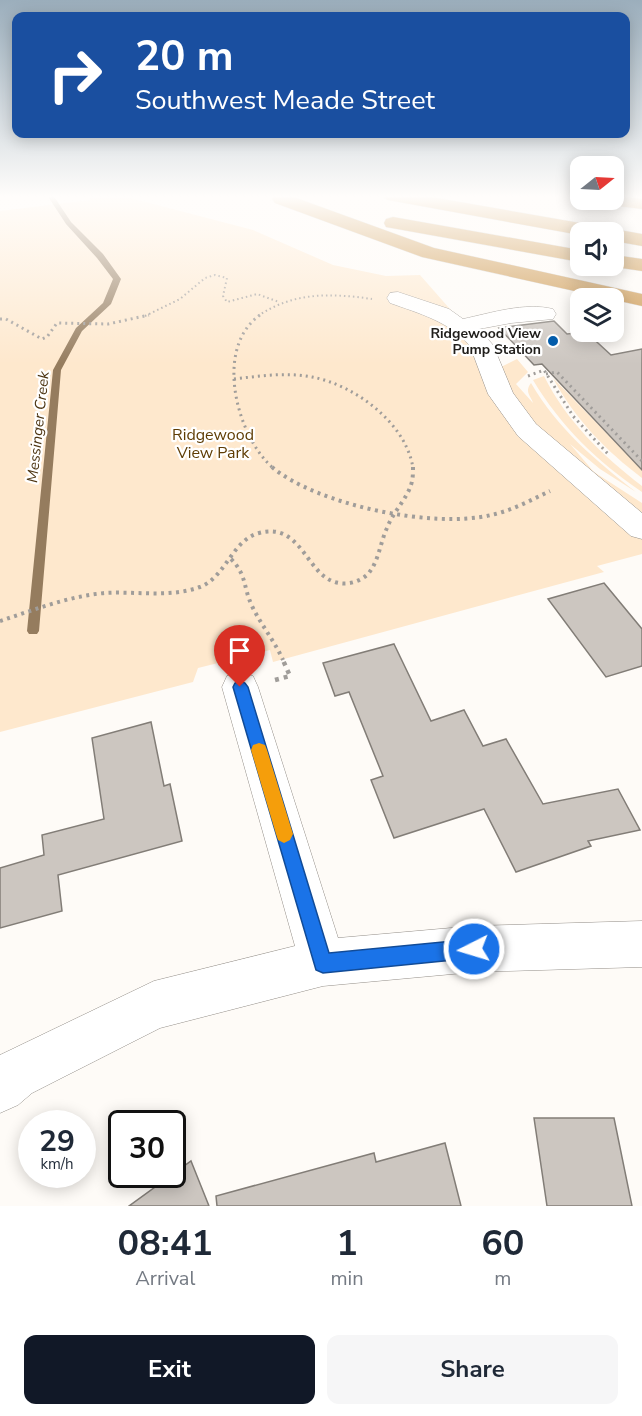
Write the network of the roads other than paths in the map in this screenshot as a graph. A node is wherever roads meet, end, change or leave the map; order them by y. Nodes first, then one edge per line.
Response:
1 (424, 251) edge
2 (553, 251) edge
3 (570, 254) edge
4 (624, 262) edge
5 (642, 265) edge
6 (398, 298) road end
7 (642, 300) edge
8 (545, 314) dead end
9 (461, 326) junction
10 (642, 529) edge
11 (240, 687) road end
12 (642, 944) edge
13 (323, 963) junction
14 (0, 1087) edge

1 - 7 highway
2 - 3 highway
4 - 5 highway
6 - 9 street
8 - 9 street
9 - 10 street
11 - 13 street
12 - 13 street
13 - 14 street

